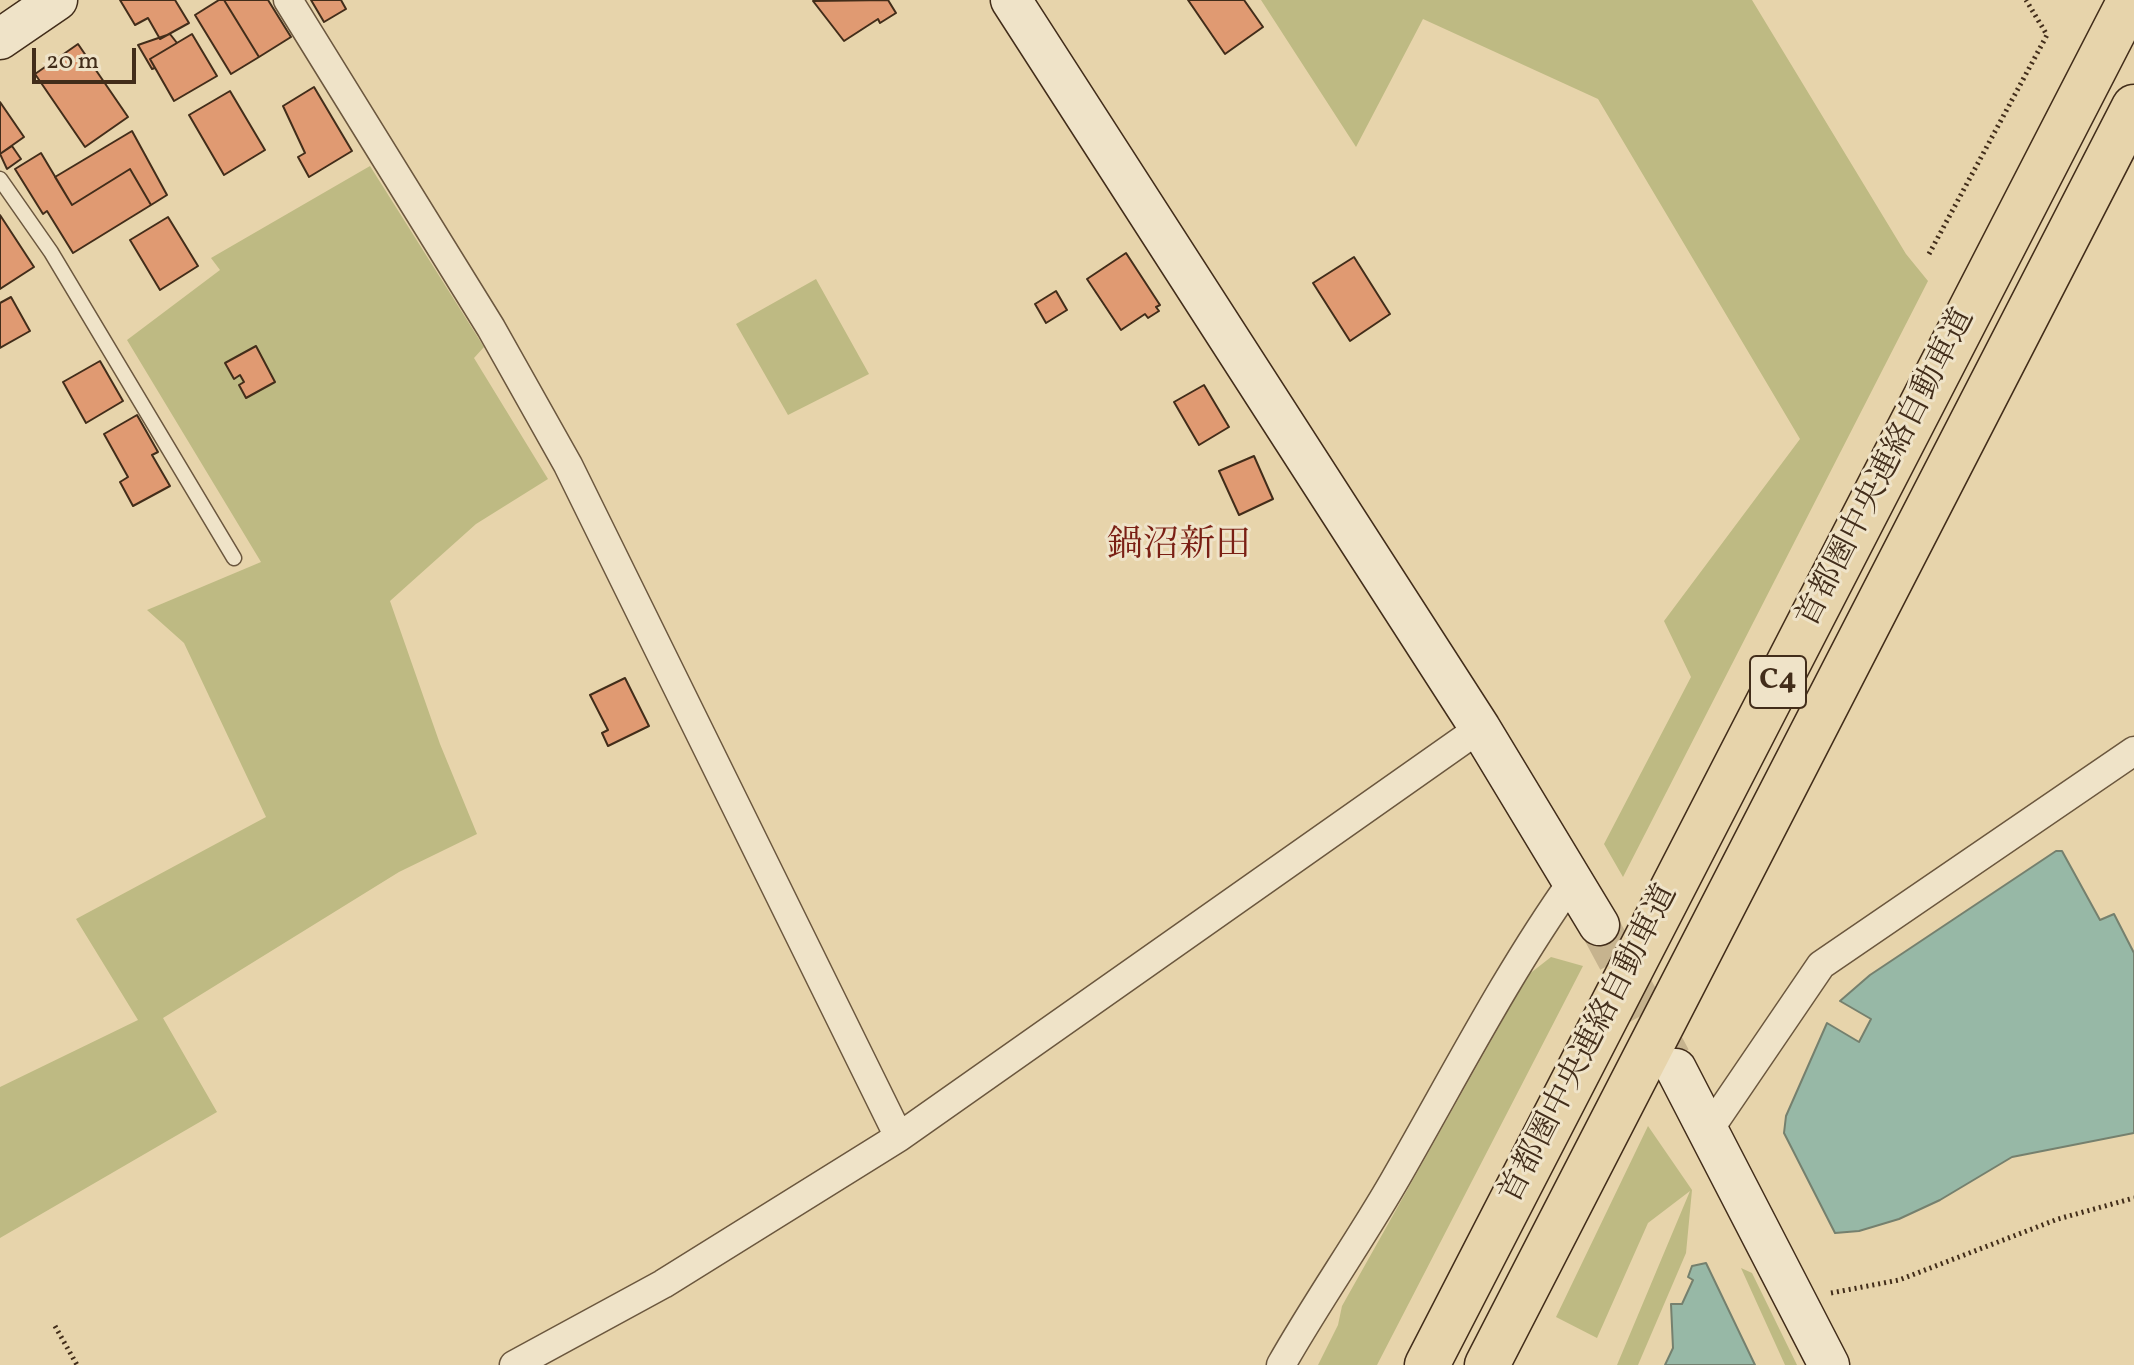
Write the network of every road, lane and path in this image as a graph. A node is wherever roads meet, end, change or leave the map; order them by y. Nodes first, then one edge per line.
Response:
1 (57, 0) edge
2 (288, 0) edge
3 (1011, 0) edge
4 (2026, 0) edge
5 (2130, 0) edge
6 (0, 39) edge
7 (2134, 107) edge
8 (0, 179) edge
9 (1929, 254) dead end
10 (234, 558) dead end
11 (1480, 728) junction
12 (2134, 751) edge
13 (1574, 879) junction
14 (1599, 925) tunnel mouth
15 (1676, 1069) tunnel mouth
16 (1708, 1131) junction
17 (899, 1137) junction
18 (2134, 1198) edge
19 (1796, 1300) junction
20 (55, 1326) dead end
21 (77, 1365) edge
22 (514, 1365) edge
23 (1281, 1365) edge
24 (1427, 1365) edge
25 (1487, 1365) edge
26 (1829, 1365) edge

1 - 6 street
2 - 17 street
3 - 11 street
4 - 9 path
5 - 24 highway, 首都圏中央連絡自動車道 / C4
7 - 25 highway, 首都圏中央連絡自動車道 / C4
8 - 10 lane
11 - 13 street
11 - 17 street
12 - 16 street
13 - 14 street
13 - 23 street
15 - 16 street
16 - 19 street
17 - 22 street
18 - 19 path
19 - 26 street
20 - 21 path

